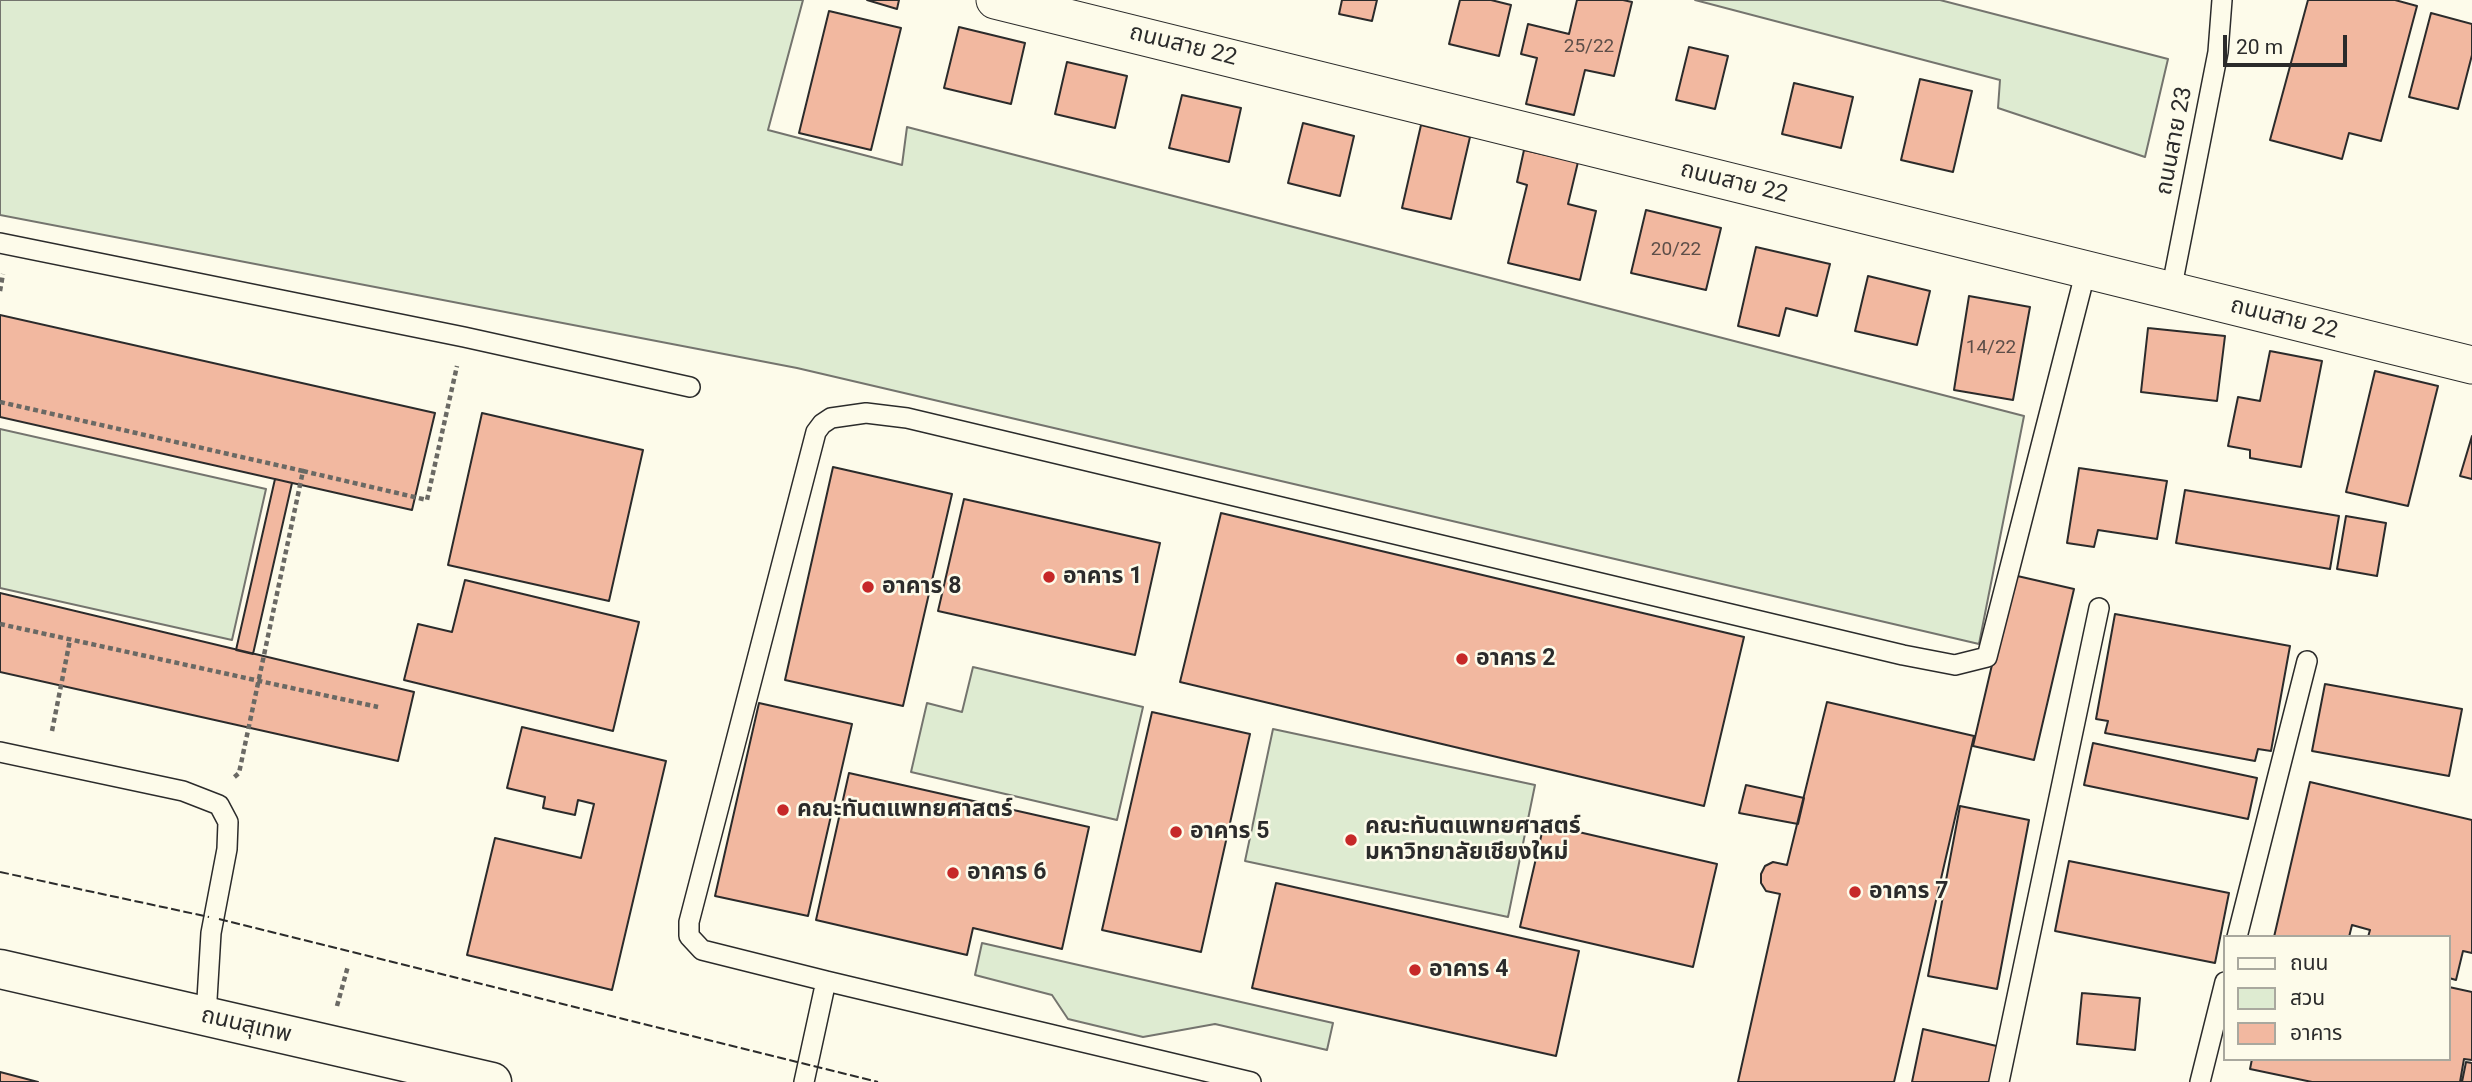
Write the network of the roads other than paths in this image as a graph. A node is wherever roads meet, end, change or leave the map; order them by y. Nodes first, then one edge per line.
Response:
1 (995, 0) edge
2 (2222, 0) edge
3 (0, 243) edge
4 (2086, 270) junction
5 (2171, 291) junction
6 (2472, 365) edge
7 (690, 387) dead end
8 (2099, 608) dead end
9 (2306, 661) dead end
10 (0, 752) edge
11 (2238, 935) edge
12 (0, 970) edge
13 (825, 981) junction
14 (2224, 986) edge
15 (206, 1016) junction
16 (492, 1082) edge
17 (804, 1082) edge
18 (1251, 1082) edge
19 (1999, 1082) edge
20 (2200, 1082) edge

1 - 4 street, ถนนสาย 22
2 - 5 lane, ถนนสาย 23
3 - 7 lane
4 - 5 street, ถนนสาย 22
4 - 13 lane
5 - 6 street, ถนนสาย 22
8 - 19 lane
9 - 11 lane
10 - 15 lane
12 - 15 main road, ถนนสุเทพ
13 - 17 lane
13 - 18 lane
14 - 20 lane
15 - 16 main road, ถนนสุเทพ

